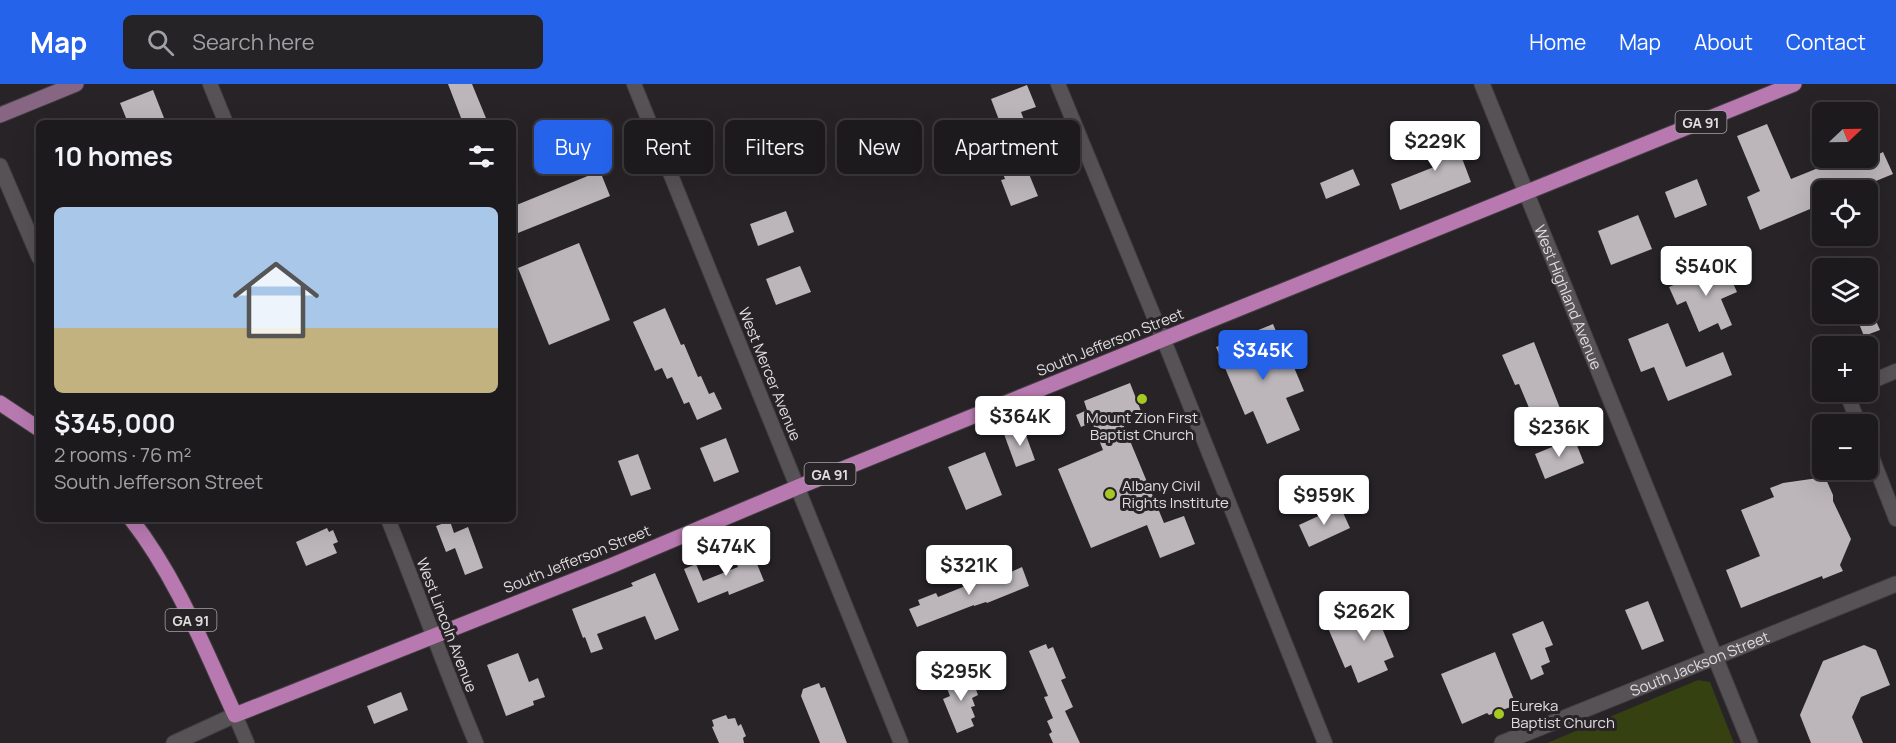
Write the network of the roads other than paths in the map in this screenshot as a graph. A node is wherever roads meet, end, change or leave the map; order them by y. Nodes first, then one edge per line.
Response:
1 (76, 84) edge
2 (210, 84) edge
3 (634, 84) edge
4 (1058, 84) edge
5 (1482, 84) edge
6 (1794, 84) edge
7 (0, 115) edge
8 (225, 120) edge
9 (0, 166) edge
10 (1526, 192) junction
11 (36, 250) edge
12 (1162, 340) junction
13 (1896, 371) edge
14 (1878, 379) edge
15 (0, 403) edge
16 (36, 427) edge
17 (1878, 473) edge
18 (798, 487) junction
19 (1896, 519) edge
20 (133, 522) edge
21 (389, 522) edge
22 (1896, 584) edge
23 (434, 635) junction
24 (1716, 657) junction
25 (235, 716) junction
26 (174, 743) edge
27 (247, 743) edge
28 (476, 743) edge
29 (901, 743) edge
30 (1325, 743) edge
31 (1502, 743) edge
32 (1750, 743) edge

1 - 7 main road
2 - 8 street
3 - 18 street, West Mercer Avenue
4 - 12 street
5 - 10 street, West Highland Avenue
6 - 10 main road, South Jefferson Street / GA 91
9 - 11 street
10 - 12 main road, South Jefferson Street / GA 91
10 - 24 street, West Highland Avenue
12 - 18 main road, South Jefferson Street / GA 91
12 - 30 street
13 - 14 street
15 - 16 main road
17 - 19 street
18 - 23 main road, South Jefferson Street / GA 91
18 - 29 street, West Mercer Avenue
20 - 25 main road, GA 91
21 - 23 street, West Lincoln Avenue
22 - 24 street, South Jackson Street
23 - 25 main road, South Jefferson Street / GA 91
23 - 28 street, West Lincoln Avenue
24 - 31 street, South Jackson Street
24 - 32 street, West Highland Avenue
25 - 26 street, South Jefferson Street
25 - 27 street

